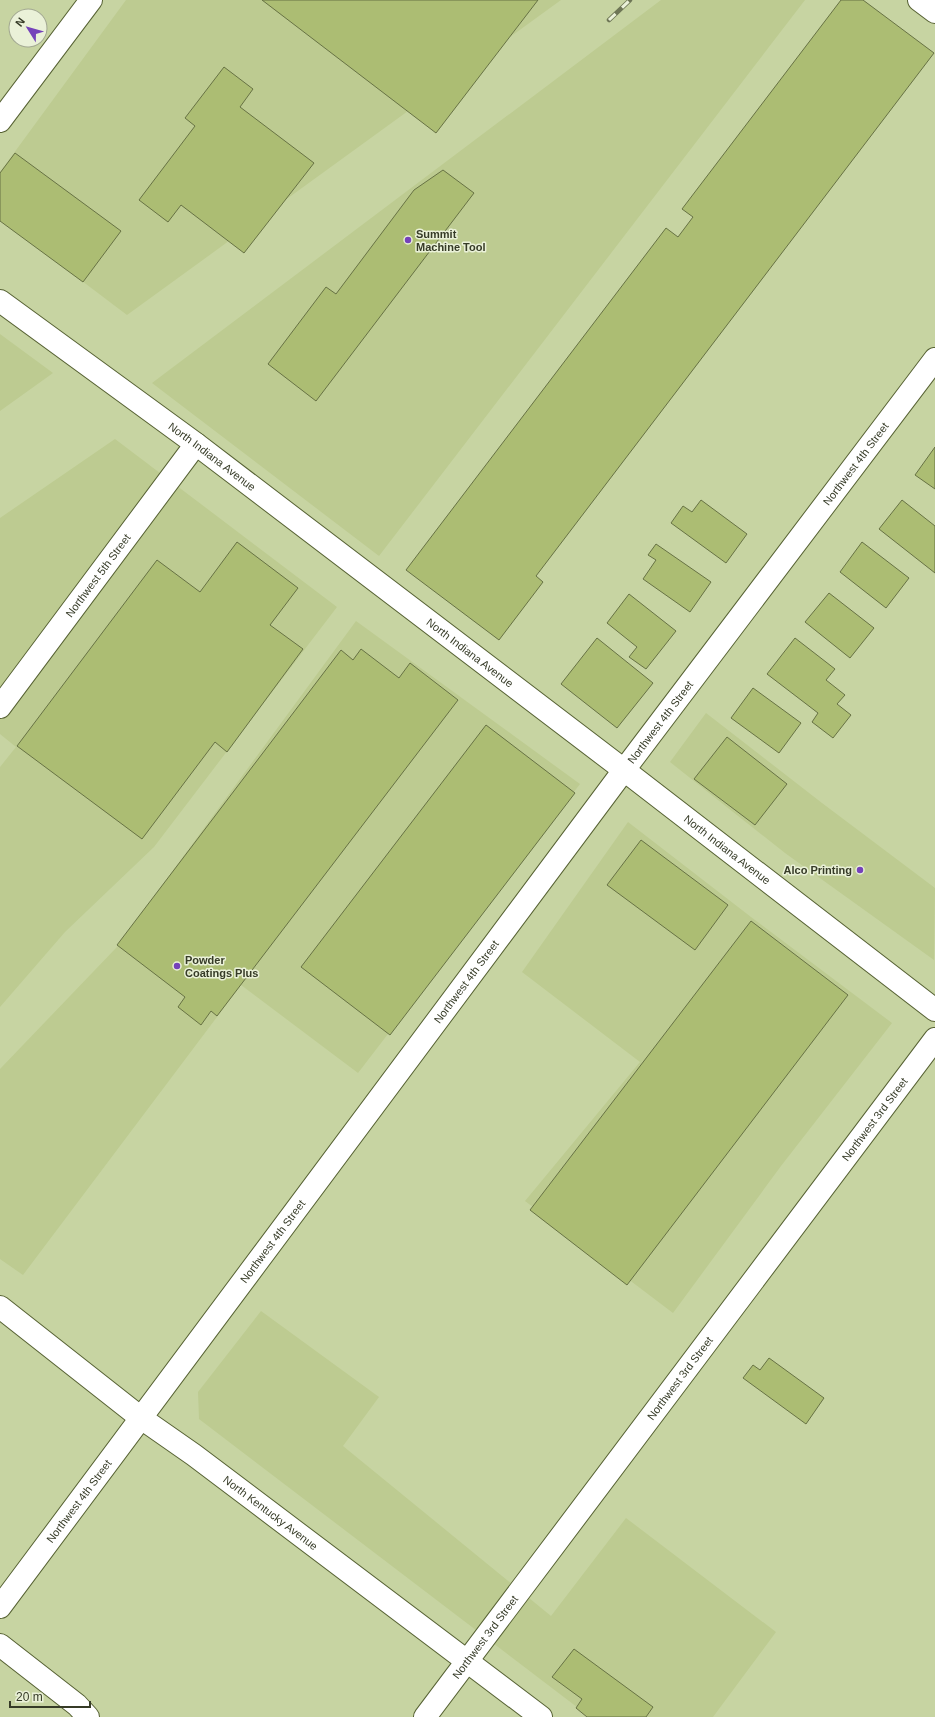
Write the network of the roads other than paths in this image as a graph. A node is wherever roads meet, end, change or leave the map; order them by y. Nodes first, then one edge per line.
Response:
1 (91, 0) edge
2 (919, 0) edge
3 (935, 12) edge
4 (0, 121) edge
5 (0, 301) edge
6 (935, 359) edge
7 (196, 444) junction
8 (0, 707) edge
9 (624, 770) junction
10 (935, 1010) edge
11 (935, 1039) edge
12 (0, 1307) edge
13 (141, 1418) junction
14 (0, 1607) edge
15 (0, 1645) edge
16 (468, 1661) junction
17 (88, 1717) edge
18 (425, 1717) edge
19 (541, 1717) edge

1 - 4 street
2 - 3 street
5 - 7 street, North Indiana Avenue
6 - 9 street, Northwest 4th Street
7 - 8 street, Northwest 5th Street
7 - 9 street, North Indiana Avenue
9 - 10 street, North Indiana Avenue
9 - 13 street, Northwest 4th Street
11 - 16 street, Northwest 3rd Street
12 - 13 street, North Kentucky Avenue
13 - 14 street, Northwest 4th Street
13 - 16 street, North Kentucky Avenue
15 - 17 street
16 - 18 street, Northwest 3rd Street
16 - 19 street, North Kentucky Avenue

